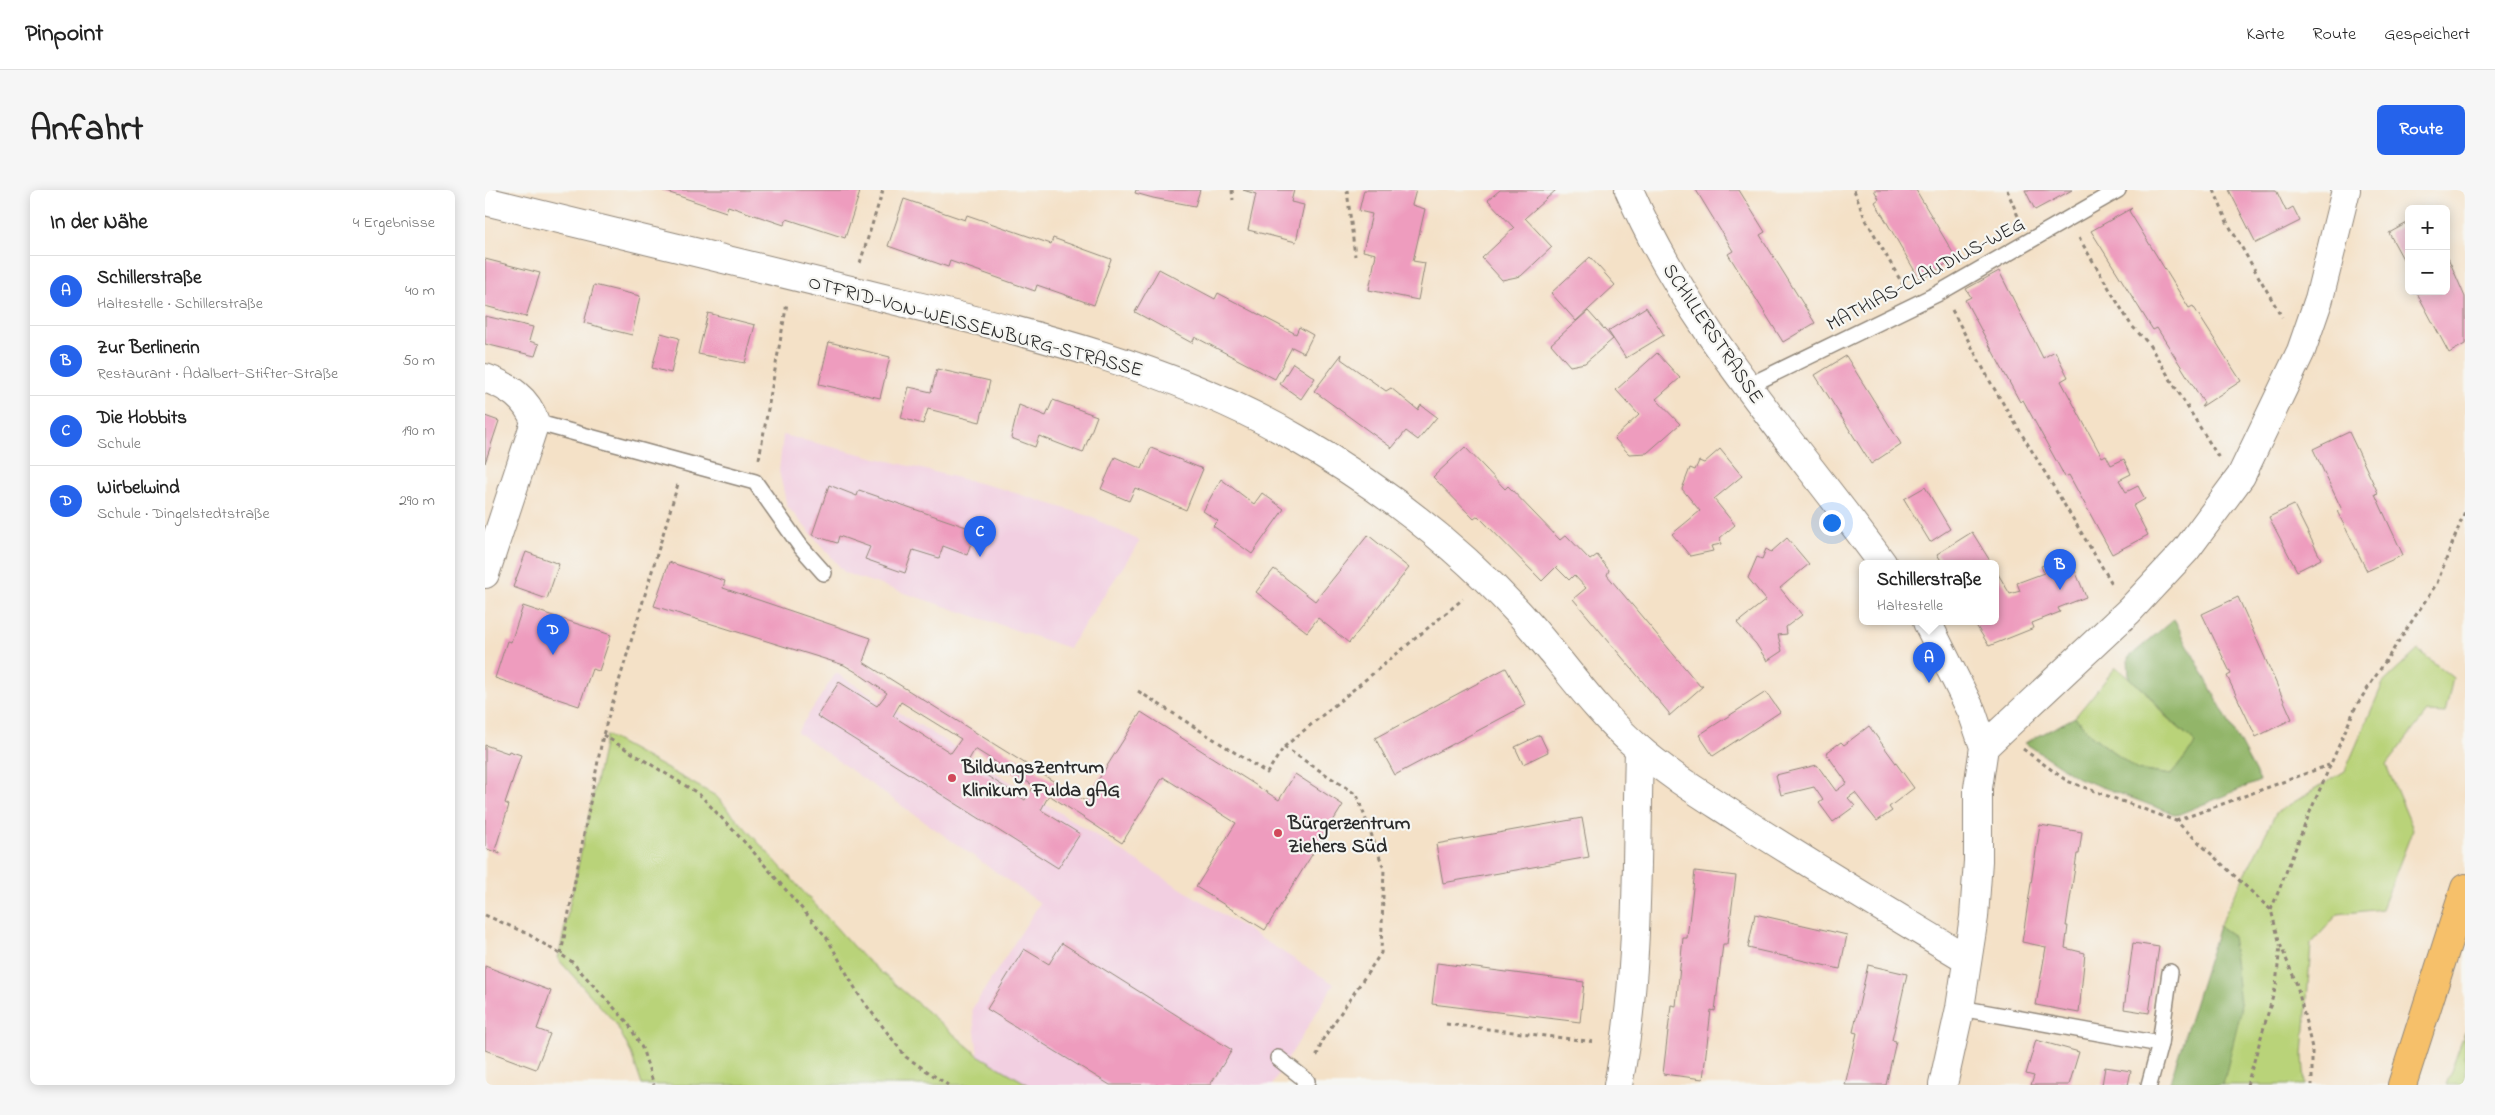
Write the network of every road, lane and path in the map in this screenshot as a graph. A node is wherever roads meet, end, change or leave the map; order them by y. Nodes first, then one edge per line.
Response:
1 (883, 190) edge
2 (1232, 190) edge
3 (1347, 190) edge
4 (1629, 190) edge
5 (1854, 190) edge
6 (2007, 190) edge
7 (2118, 190) edge
8 (2214, 190) edge
9 (2347, 190) edge
10 (485, 200) edge
11 (1233, 200) dead end
12 (2064, 221) junction
13 (2026, 243) junction
14 (1355, 256) dead end
15 (793, 274) junction
16 (854, 291) junction
17 (1937, 294) junction
18 (1909, 305) junction
19 (2301, 351) junction
20 (485, 378) edge
21 (1748, 386) junction
22 (535, 422) junction
23 (685, 462) junction
24 (2241, 476) junction
25 (755, 482) junction
26 (2465, 511) edge
27 (1880, 560) edge
28 (824, 573) dead end
29 (485, 574) edge
30 (1486, 580) junction
31 (2129, 611) junction
32 (1928, 625) edge
33 (1138, 691) dead end
34 (603, 735) junction
35 (1992, 740) junction
36 (1283, 747) junction
37 (1639, 749) junction
38 (2329, 765) junction
39 (2176, 821) junction
40 (2465, 888) edge
41 (2271, 910) junction
42 (485, 915) edge
43 (2280, 944) junction
44 (561, 954) junction
45 (1967, 959) junction
46 (2170, 972) dead end
47 (1959, 1008) junction
48 (1446, 1024) dead end
49 (2160, 1044) junction
50 (1626, 1045) junction
51 (1278, 1058) dead end
52 (1305, 1083) edge
53 (654, 1085) edge
54 (948, 1085) edge
55 (1618, 1085) edge
56 (1943, 1085) edge
57 (2149, 1085) edge
58 (2247, 1085) edge
59 (2312, 1085) edge
60 (2402, 1085) edge

1 - 16 path
2 - 11 path
3 - 14 path
4 - 21 street, SCHILLERSTRASSE
5 - 18 path
6 - 13 path
7 - 12 lane, MATHIAS-CLAUDIUS-WEG
8 - 19 path
9 - 19 street
10 - 15 street, OTFRID-VON-WEISSENBURG-STRASSE
12 - 13 lane, MATHIAS-CLAUDIUS-WEG
12 - 24 path
13 - 17 lane, MATHIAS-CLAUDIUS-WEG
15 - 16 street, OTFRID-VON-WEISSENBURG-STRASSE
15 - 25 path
16 - 30 street, OTFRID-VON-WEISSENBURG-STRASSE
17 - 18 lane, MATHIAS-CLAUDIUS-WEG
17 - 31 path
18 - 21 lane, MATHIAS-CLAUDIUS-WEG
19 - 24 street
20 - 22 street
21 - 27 street, SCHILLERSTRASSE
22 - 23 lane
22 - 29 street
23 - 25 lane
23 - 34 path
24 - 31 street
25 - 28 lane
26 - 38 path
30 - 36 path
30 - 37 street, OTFRID-VON-WEISSENBURG-STRASSE
31 - 35 street
32 - 35 street
33 - 36 path
34 - 44 path
34 - 54 path
35 - 39 path
35 - 45 street
36 - 52 path
37 - 45 street, OTFRID-VON-WEISSENBURG-STRASSE
37 - 50 street
38 - 39 path
38 - 41 path
39 - 41 path
40 - 60 highway
41 - 43 path
42 - 44 path
43 - 58 path
43 - 59 path
44 - 53 path
45 - 47 street
46 - 49 lane
47 - 49 lane
47 - 56 street
48 - 50 path
49 - 57 lane
50 - 55 street
51 - 52 lane

